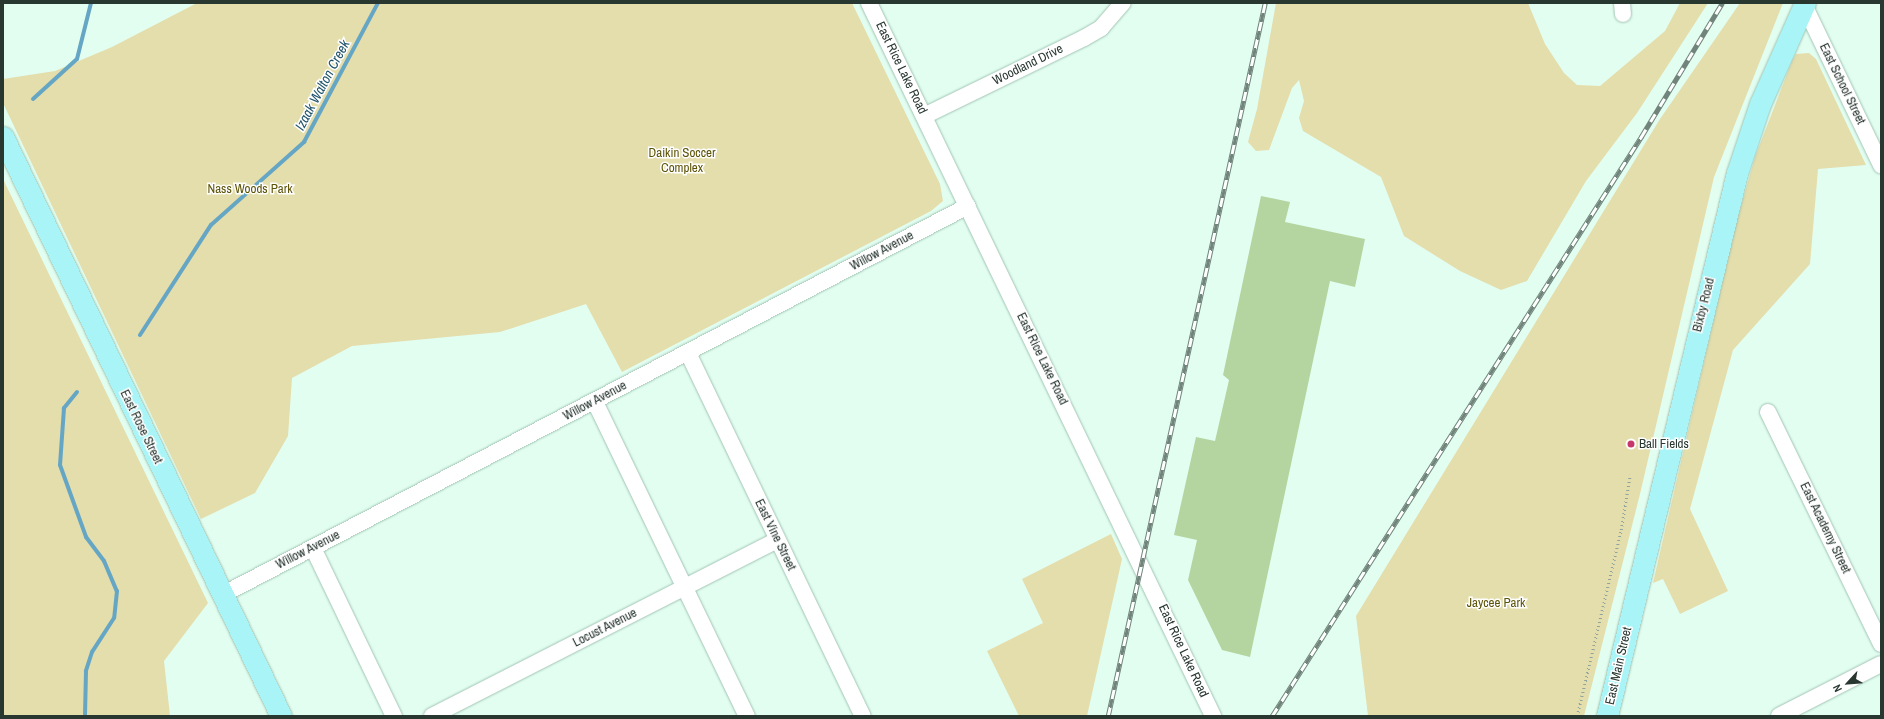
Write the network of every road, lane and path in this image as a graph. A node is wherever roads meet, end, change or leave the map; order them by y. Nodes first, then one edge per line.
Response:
1 (869, 3) edge
2 (1123, 3) edge
3 (1804, 4) edge
4 (924, 116) junction
5 (3, 137) edge
6 (1877, 147) edge
7 (1881, 165) edge
8 (968, 206) junction
9 (688, 353) junction
10 (595, 402) junction
11 (1768, 412) dead end
12 (1630, 475) dead end
13 (777, 540) junction
14 (313, 548) junction
15 (684, 587) junction
16 (222, 595) junction
17 (1631, 616) joint
18 (1881, 644) edge
19 (1881, 664) edge
20 (281, 716) edge
21 (394, 716) edge
22 (432, 716) edge
23 (747, 716) edge
24 (863, 716) edge
25 (1213, 716) edge
26 (1577, 716) edge
27 (1607, 716) edge
28 (1779, 716) edge

1 - 4 street, East Rice Lake Road
2 - 4 street, Woodland Drive
3 - 6 street, East School Street
3 - 17 main road, Bixby Road
4 - 8 street, East Rice Lake Road
5 - 16 main road, East Rose Street
6 - 7 street, East School Street
8 - 9 street, Willow Avenue
8 - 25 street, East Rice Lake Road
9 - 10 street, Willow Avenue
9 - 13 street, East Vine Street
10 - 14 street, Willow Avenue
10 - 15 street
11 - 18 street, East Academy Street
12 - 26 path
13 - 15 street, Locust Avenue
13 - 24 street, East Vine Street
14 - 16 street, Willow Avenue
14 - 21 street
15 - 22 street, Locust Avenue
15 - 23 street
16 - 20 main road, East Rose Street
17 - 27 main road, East Main Street
19 - 28 street

